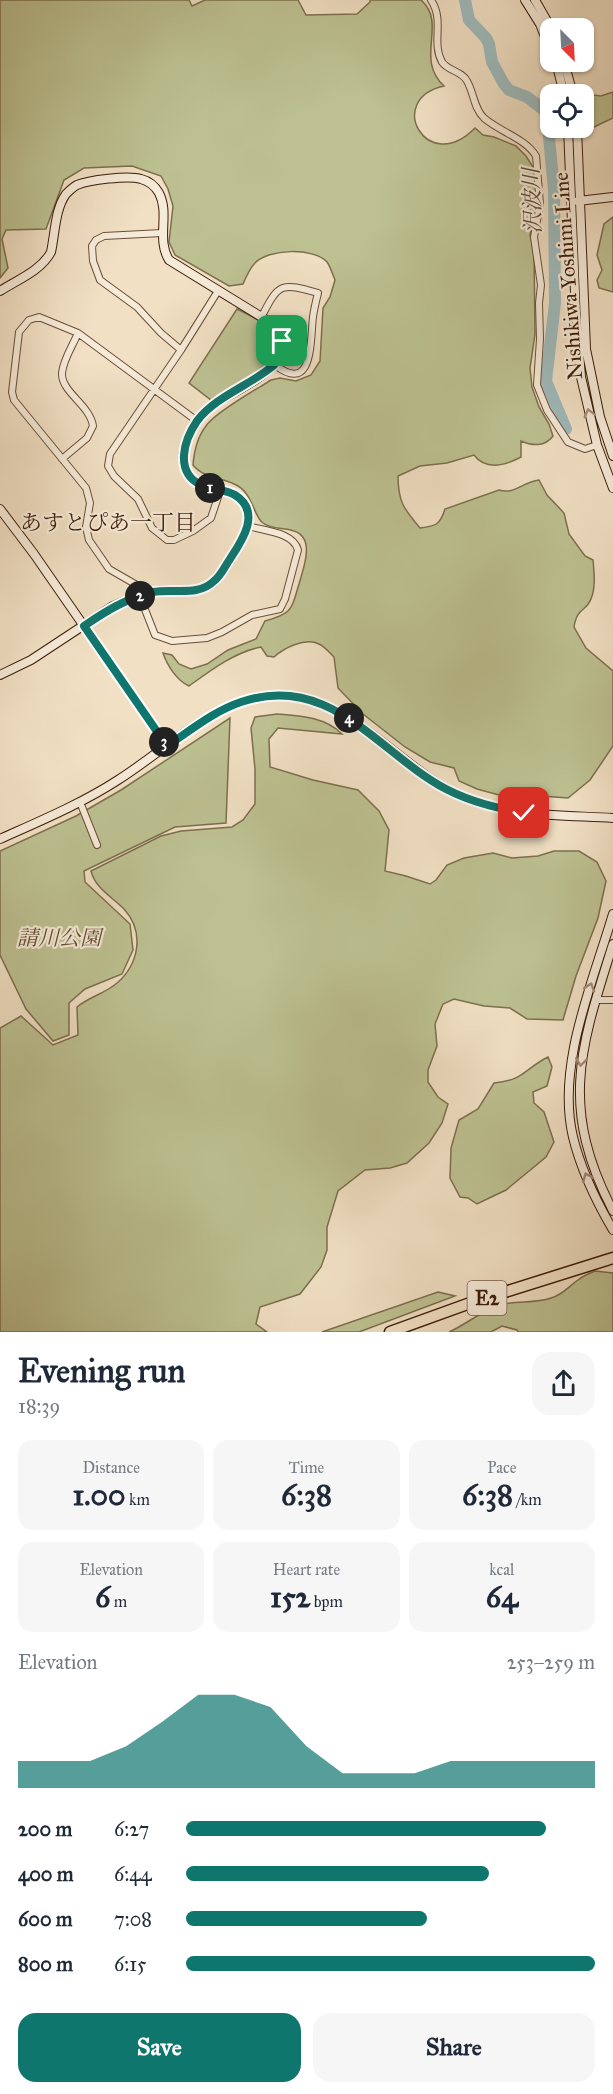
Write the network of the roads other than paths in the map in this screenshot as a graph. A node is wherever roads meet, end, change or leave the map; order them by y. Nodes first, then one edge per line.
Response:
1 (431, 0) edge
2 (525, 0) edge
3 (535, 0) edge
4 (545, 18) edge
5 (540, 24) edge
6 (568, 138) edge
7 (578, 138) edge
8 (613, 197) edge
9 (581, 201) junction
10 (570, 202) junction
11 (162, 233) junction
12 (0, 291) edge
13 (218, 291) junction
14 (262, 316) junction
15 (78, 333) junction
16 (181, 350) junction
17 (274, 365) junction
18 (154, 390) junction
19 (197, 421) junction
20 (597, 445) junction
21 (613, 456) edge
22 (62, 459) junction
23 (613, 488) edge
24 (220, 491) junction
25 (0, 509) edge
26 (248, 526) junction
27 (141, 596) junction
28 (84, 626) junction
29 (0, 675) edge
30 (167, 746) junction
31 (80, 802) junction
32 (613, 818) edge
33 (0, 839) edge
34 (97, 845) dead end
35 (613, 914) edge
36 (613, 944) edge
37 (596, 999) junction
38 (613, 1000) edge
39 (613, 1211) edge
40 (613, 1230) edge
41 (613, 1258) edge
42 (390, 1332) edge

1 - 20 street
2 - 5 street
3 - 4 street
6 - 10 street, Nishikiwa Yoshimi Line
7 - 9 street, Nishikiwa Yoshimi Line
8 - 9 street
9 - 10 street
9 - 21 street, Nishikiwa Yoshimi Line
20 -> 10 street, Nishikiwa Yoshimi Line
11 - 12 street
11 - 13 street
11 - 16 street
13 - 14 street
13 - 16 street
14 - 17 street
14 - 17 street
15 - 18 street
15 - 22 street
15 - 22 street
16 - 18 street
17 - 19 street
18 - 19 street
18 - 24 street
19 - 24 street
20 - 23 street, Nishikiwa Yoshimi Line
22 - 27 street
24 - 26 street
25 - 28 street
26 - 27 street
26 - 27 street
27 - 28 street
28 - 29 street
28 - 30 street
30 - 31 street
30 - 32 street
31 - 33 street
31 - 34 street
40 -> 35 street
36 - 37 street
37 - 38 street
37 -> 39 street
41 - 42 highway, E2

